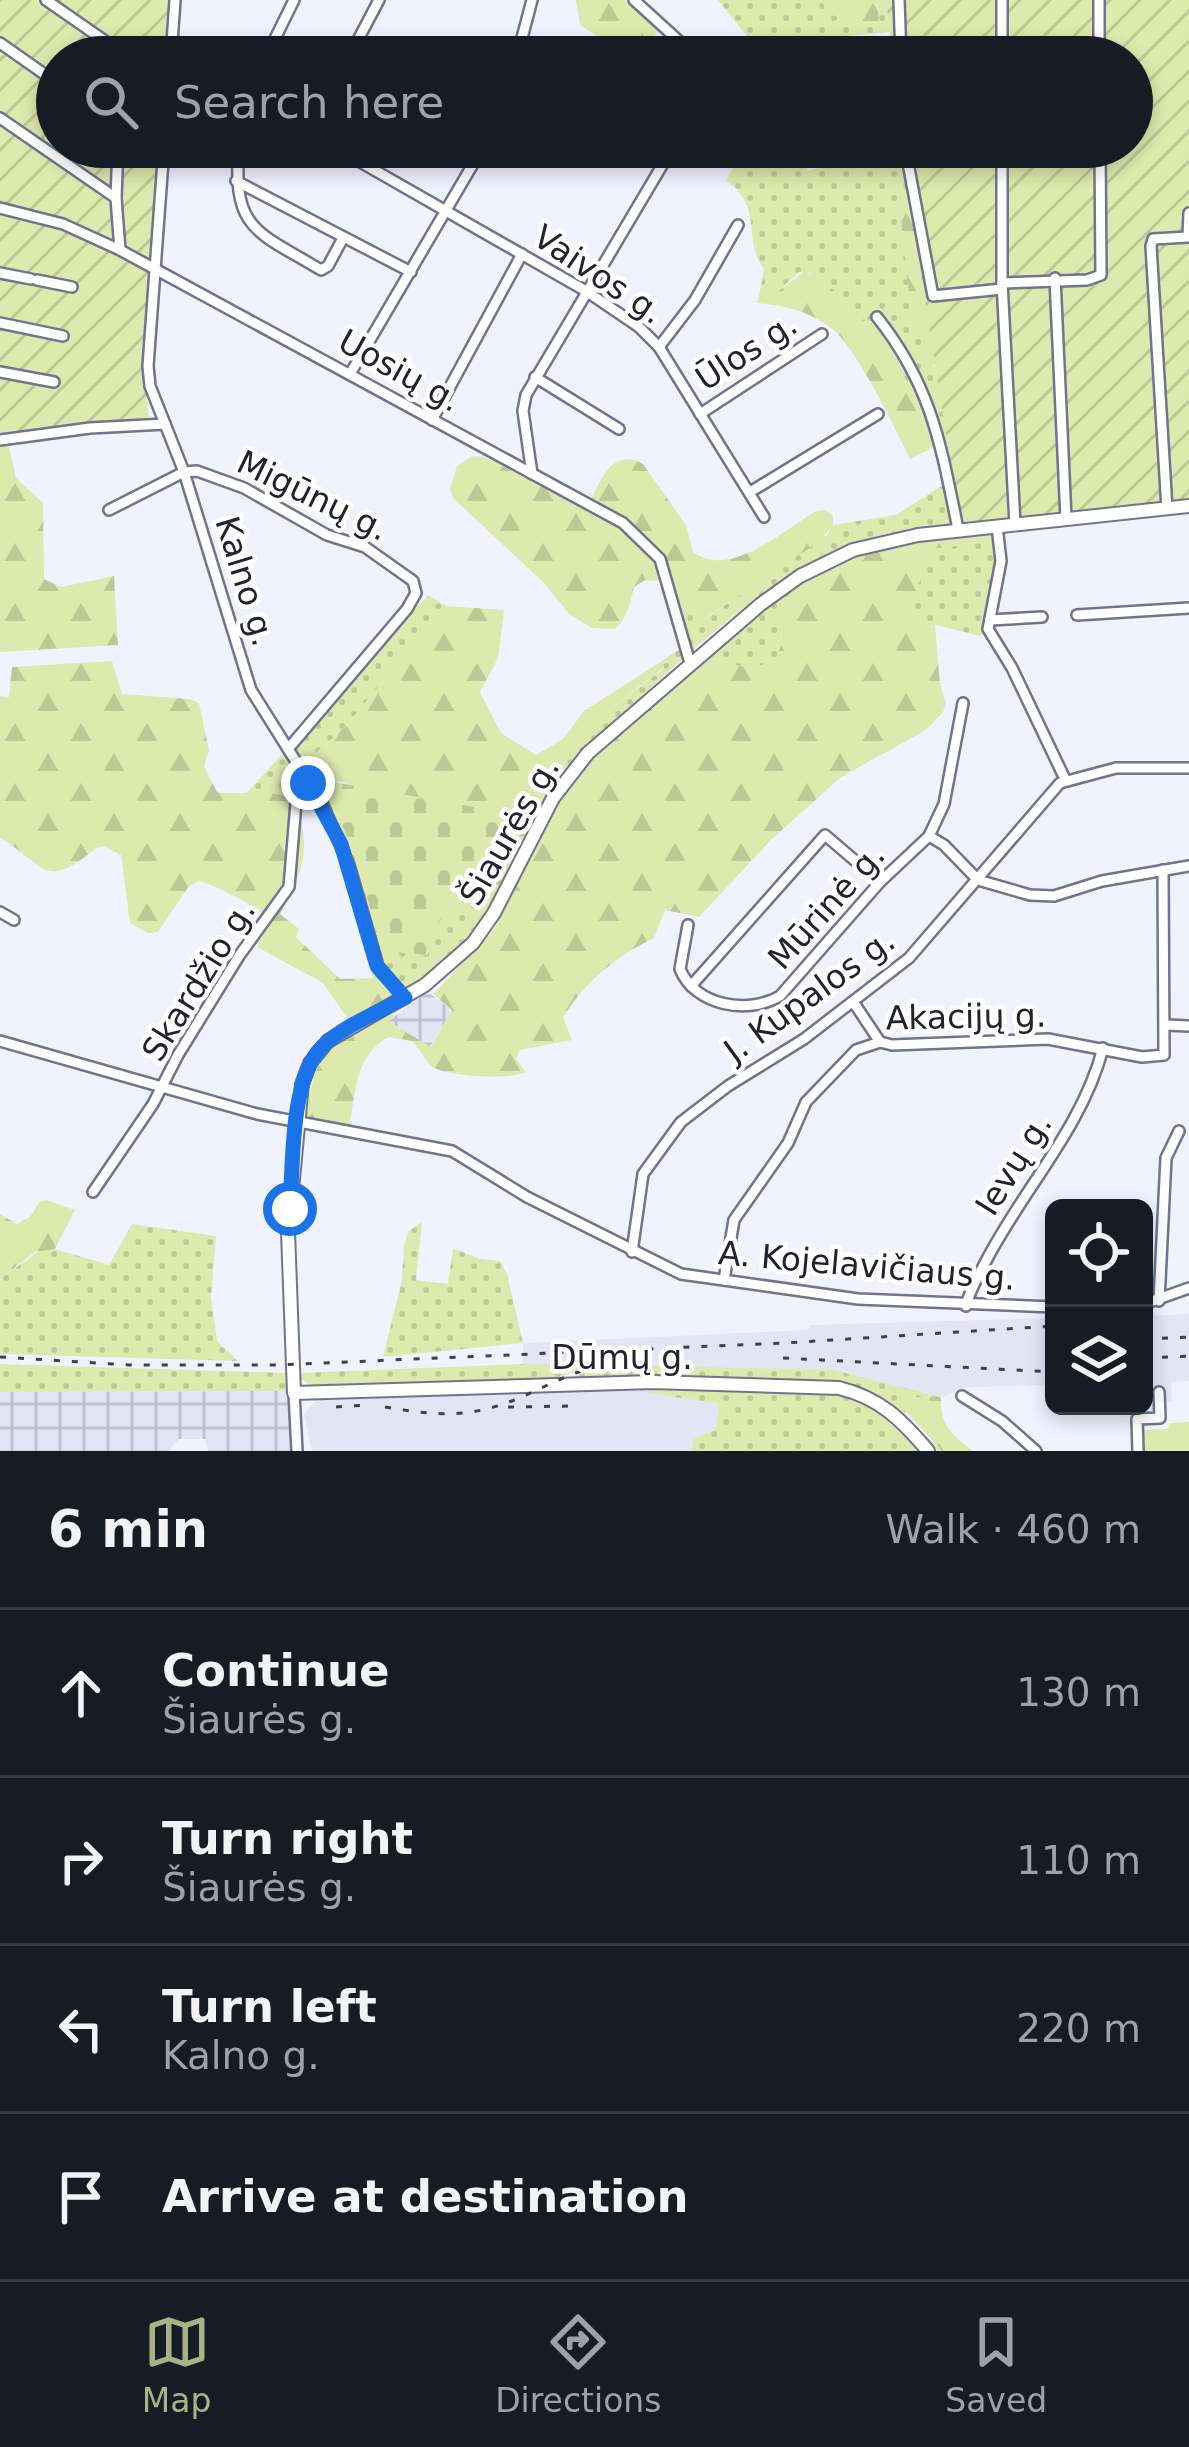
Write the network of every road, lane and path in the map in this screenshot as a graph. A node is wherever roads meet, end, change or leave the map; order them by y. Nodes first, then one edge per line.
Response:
1 (46, 0) edge
2 (175, 0) edge
3 (293, 0) edge
4 (379, 0) edge
5 (532, 0) edge
6 (634, 0) edge
7 (899, 0) edge
8 (1002, 0) edge
9 (1099, 0) edge
10 (98, 36) edge
11 (172, 36) edge
12 (276, 36) edge
13 (360, 36) edge
14 (523, 36) edge
15 (674, 36) edge
16 (900, 36) edge
17 (1002, 36) edge
18 (1100, 36) edge
19 (0, 43) edge
20 (36, 68) edge
21 (0, 118) edge
22 (36, 143) edge
23 (72, 168) edge
24 (117, 168) edge
25 (162, 168) edge
26 (237, 168) edge
27 (372, 168) edge
28 (471, 168) edge
29 (660, 168) edge
30 (909, 168) edge
31 (1002, 168) edge
32 (1100, 168) edge
33 (236, 181) junction
34 (116, 198) junction
35 (0, 208) edge
36 (448, 210) junction
37 (1189, 213) edge
38 (738, 225) dead end
39 (343, 238) junction
40 (119, 250) junction
41 (522, 254) junction
42 (154, 268) junction
43 (411, 272) junction
44 (0, 273) edge
45 (1055, 278) junction
46 (1002, 286) junction
47 (72, 287) dead end
48 (586, 291) junction
49 (877, 317) dead end
50 (0, 322) edge
51 (822, 334) dead end
52 (63, 336) dead end
53 (659, 347) junction
54 (0, 372) edge
55 (350, 374) junction
56 (535, 377) junction
57 (54, 382) dead end
58 (878, 413) dead end
59 (700, 414) junction
60 (432, 420) junction
61 (166, 424) junction
62 (619, 429) dead end
63 (0, 440) edge
64 (184, 472) junction
65 (532, 474) junction
66 (750, 492) junction
67 (1189, 506) edge
68 (1167, 508) junction
69 (109, 510) dead end
70 (764, 517) dead end
71 (1066, 519) junction
72 (1015, 524) junction
73 (997, 526) junction
74 (958, 530) junction
75 (1189, 608) edge
76 (1077, 615) dead end
77 (1042, 617) dead end
78 (990, 620) junction
79 (690, 663) junction
80 (963, 703) dead end
81 (288, 749) junction
82 (1189, 768) edge
83 (1065, 779) junction
84 (308, 783) junction
85 (929, 836) junction
86 (1189, 866) edge
87 (1163, 870) junction
88 (977, 880) junction
89 (880, 882) junction
90 (0, 912) edge
91 (14, 920) dead end
92 (688, 925) dead end
93 (691, 986) junction
94 (405, 998) junction
95 (854, 1003) junction
96 (1166, 1025) junction
97 (1189, 1026) edge
98 (0, 1041) edge
99 (880, 1042) junction
100 (1103, 1048) junction
101 (163, 1088) junction
102 (298, 1122) junction
103 (1179, 1131) dead end
104 (93, 1192) dead end
105 (632, 1252) junction
106 (724, 1280) junction
107 (1189, 1288) edge
108 (1159, 1301) junction
109 (1153, 1302) edge
110 (966, 1306) junction
111 (1045, 1307) edge
112 (1159, 1392) dead end
113 (294, 1393) junction
114 (962, 1396) dead end
115 (297, 1451) edge
116 (928, 1451) edge
117 (1036, 1451) edge
118 (1138, 1451) edge

1 - 10 street
2 - 11 street
3 - 12 street
4 - 13 street
5 - 14 street
6 - 15 street
7 - 16 street
8 - 17 street
9 - 18 street
19 - 20 street
21 - 22 street
23 - 34 street
24 - 34 street
25 - 42 street, Kalno g.
26 - 33 street
27 - 36 street, Vaivos g.
28 - 36 street
29 - 48 street
30 - 46 street
31 - 46 street
32 - 45 street
33 - 39 street
33 - 39 street
34 - 40 street
35 - 40 street, Uosių g.
36 - 41 street, Vaivos g.
36 - 43 street
37 - 68 street
38 - 53 street
39 - 43 street
40 - 42 street, Uosių g.
41 - 48 street, Vaivos g.
41 - 60 street
42 - 55 street, Uosių g.
42 - 61 street, Kalno g.
43 - 55 street
44 - 47 street
45 - 46 street
45 - 71 street
46 - 72 street
48 - 53 street, Vaivos g.
48 - 56 street
49 - 74 street
50 - 52 street
51 - 59 street, Ūlos g.
53 - 59 street, Vaivos g.
54 - 57 street
55 - 60 street, Uosių g.
56 - 62 street
56 - 65 street
58 - 66 street
59 - 66 street, Vaivos g.
60 - 65 street, Uosių g.
61 - 63 street
61 - 64 street, Kalno g.
64 - 69 street
64 - 81 street, Kalno g.
64 - 81 street, Migūnų g.
65 - 79 street, Uosių g.
66 - 70 street, Vaivos g.
67 - 68 main road, Šiaurės g.
68 - 71 main road, Šiaurės g.
71 - 72 main road, Šiaurės g.
72 - 73 main road, Šiaurės g.
73 - 74 main road, Šiaurės g.
73 - 78 street
74 - 79 main road, Šiaurės g.
75 - 76 street
77 - 78 street
78 - 83 street
79 - 94 main road, Šiaurės g.
80 - 85 street, Mūrinė g.
81 - 84 street, Kalno g.
82 - 83 street
83 - 88 street, J. Kupalos g.
84 - 94 street, Kalno g.
84 - 101 street, Skardžio g.
85 - 88 street
85 - 89 street, Mūrinė g.
86 - 87 street
87 - 88 street
87 - 96 street
88 - 95 street, J. Kupalos g.
89 - 93 street, Mūrinė g.
89 - 93 street
90 - 91 street
92 - 93 street
94 - 102 main road, Šiaurės g.
95 - 99 street
95 - 105 street, J. Kupalos g.
96 - 97 street
96 - 100 street, Akacijų g.
98 - 101 street, A. Kojelavičiaus g.
99 - 100 street, Akacijų g.
99 - 106 street, Akacijų g.
100 - 110 street, Ievų g.
101 - 102 street, A. Kojelavičiaus g.
101 - 104 street, Skardžio g.
102 - 105 street, A. Kojelavičiaus g.
102 - 113 main road, Šiaurės g.
103 - 108 street
105 - 106 street, A. Kojelavičiaus g.
106 - 110 street, A. Kojelavičiaus g.
107 - 108 street
108 - 109 street
110 - 111 street, A. Kojelavičiaus g.
112 - 118 street
113 - 115 street, Šiaurės g.
113 - 116 main road, Dūmų g.
114 - 117 street

